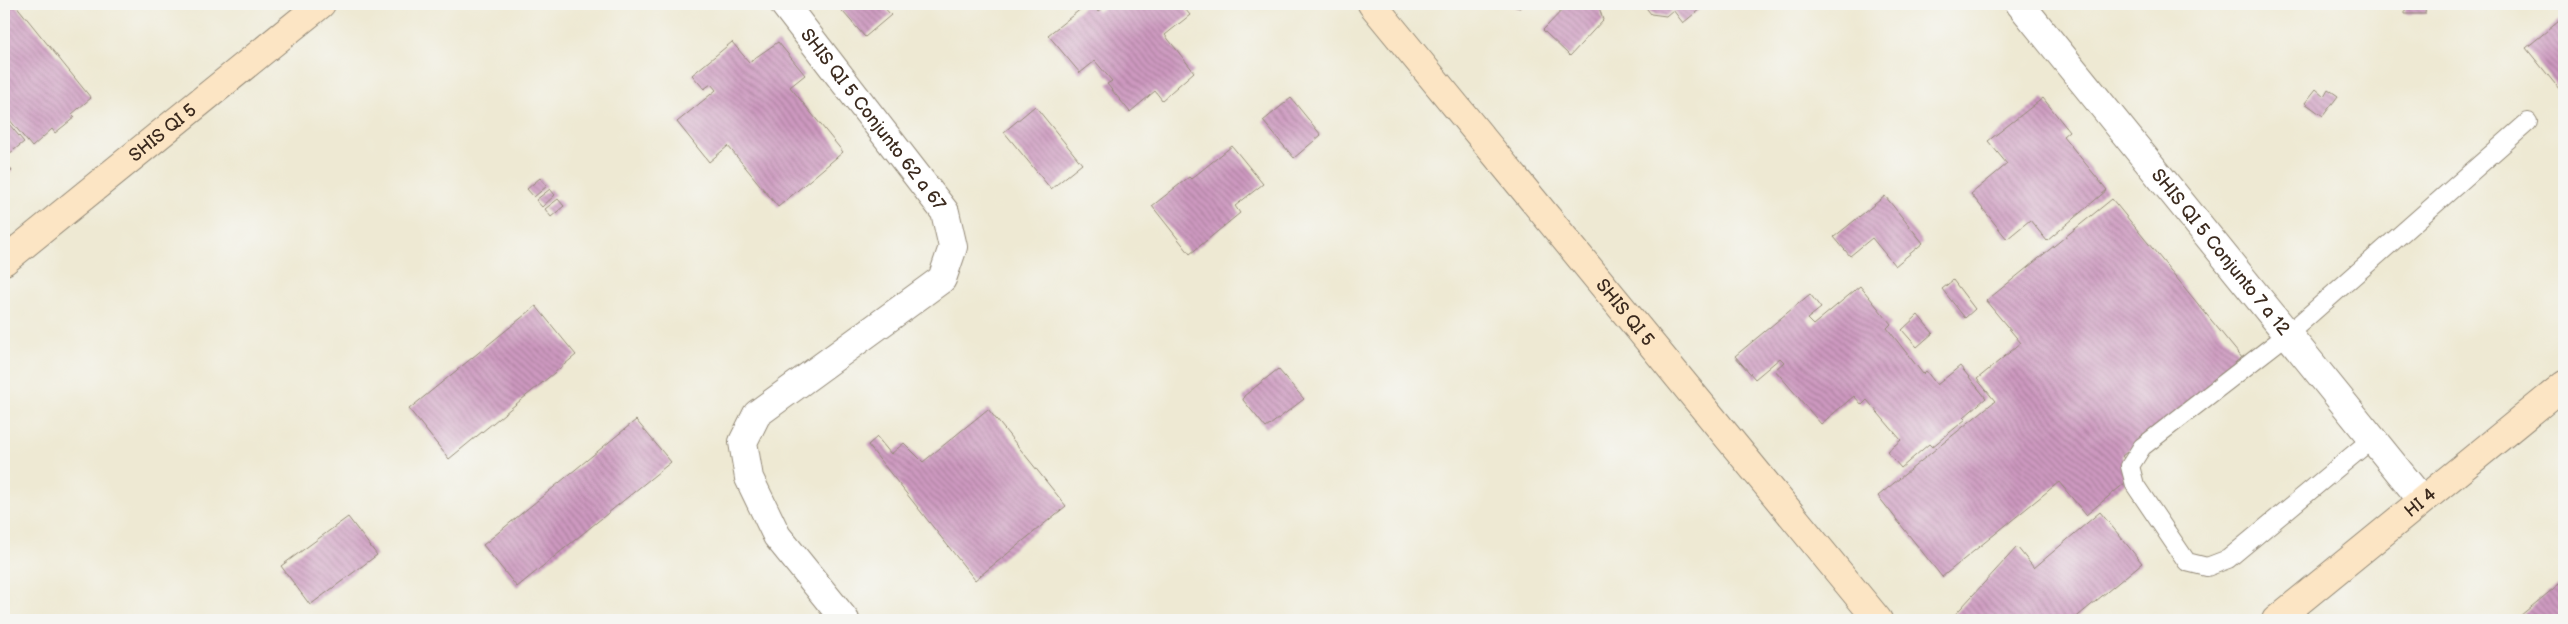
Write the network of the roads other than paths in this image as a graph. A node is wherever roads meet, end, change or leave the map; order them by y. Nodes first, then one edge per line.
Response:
1 (321, 4) edge
2 (784, 4) edge
3 (1372, 4) edge
4 (2020, 4) edge
5 (2528, 122) dead end
6 (4, 261) edge
7 (2288, 334) junction
8 (2564, 385) edge
9 (2372, 439) junction
10 (2422, 500) junction
11 (845, 620) edge
12 (1878, 620) edge
13 (2276, 620) edge

1 - 6 street, SHIS QI 5
2 - 11 street, SHIS QI 5 Conjunto 62 a 67
3 - 12 street, SHIS QI 5
4 - 7 street, SHIS QI 5 Conjunto 7 a 12
5 - 7 lane
7 - 9 street, SHIS QI 5 Conjunto 7 a 12
7 - 9 lane
8 - 10 street, HI 4
9 - 10 street, SHIS QI 5 Conjunto 7 a 12
10 - 13 street, HI 4

